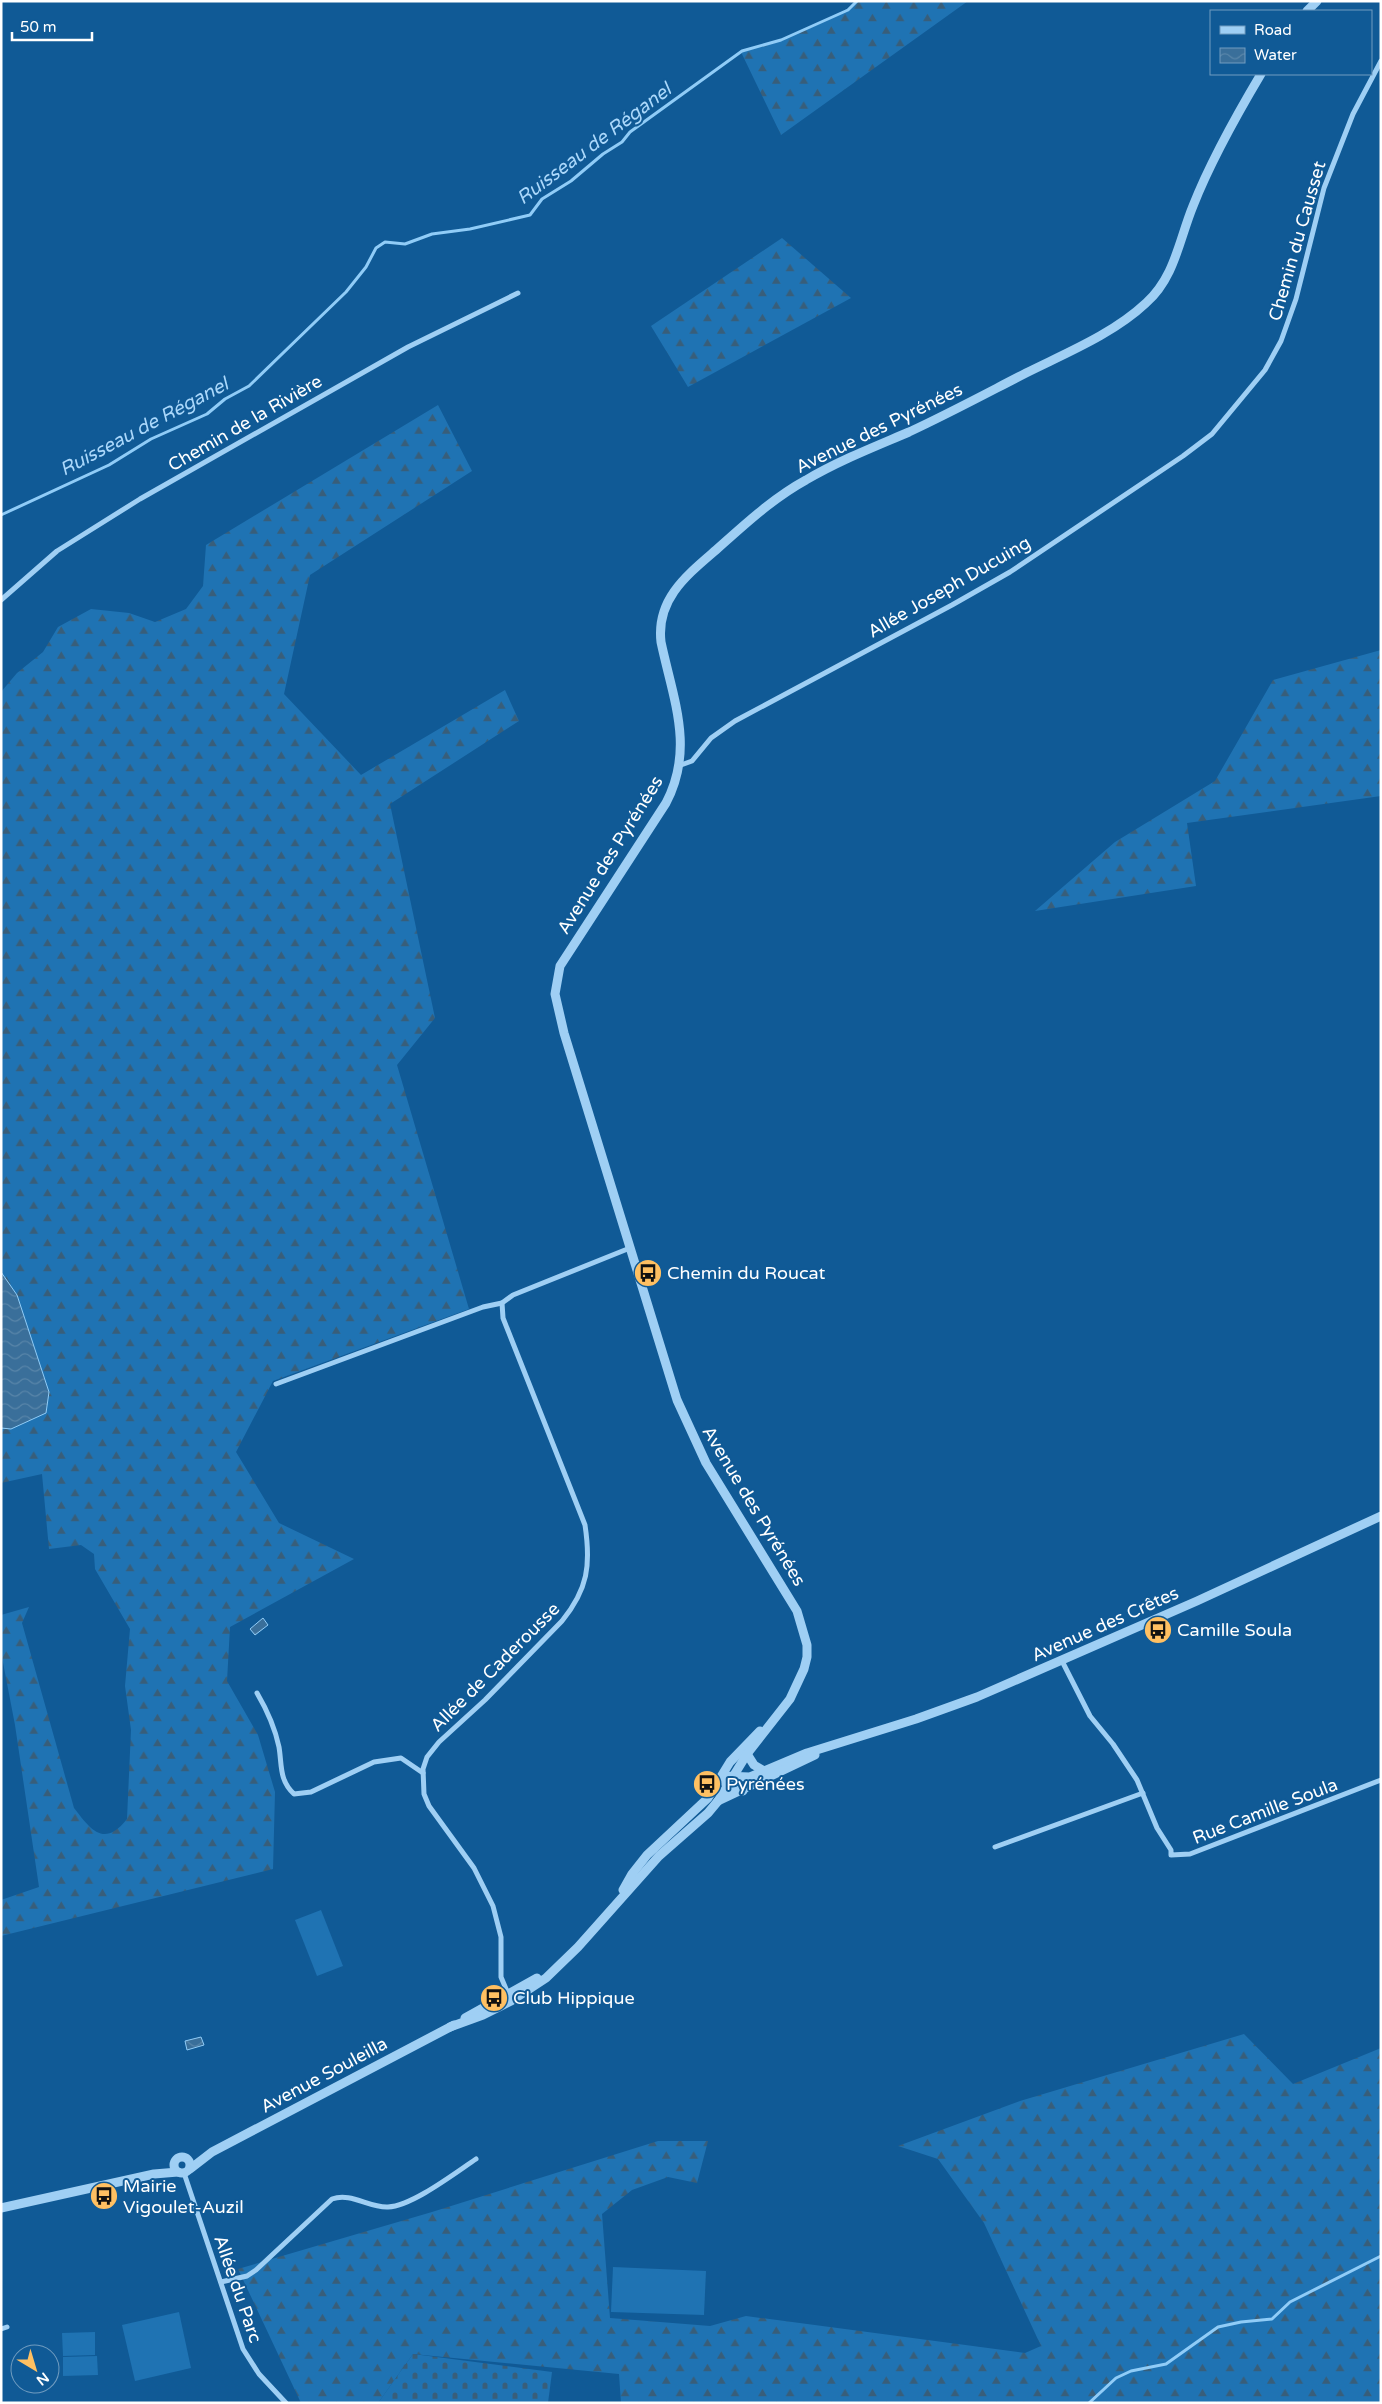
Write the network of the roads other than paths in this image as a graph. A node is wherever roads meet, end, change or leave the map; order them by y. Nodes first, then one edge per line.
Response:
1 (1381, 61) edge
2 (1260, 75) edge
3 (518, 293) dead end
4 (1225, 419) joint
5 (1, 600) edge
6 (681, 765) junction
7 (630, 1248) junction
8 (502, 1303) junction
9 (276, 1384) dead end
10 (1381, 1516) edge
11 (1062, 1661) junction
12 (257, 1693) dead end
13 (779, 1714) junction
14 (835, 1745) junction
15 (747, 1754) junction
16 (764, 1771) junction
17 (423, 1773) junction
18 (734, 1775) junction
19 (722, 1776) junction
20 (1381, 1780) edge
21 (727, 1786) junction
22 (743, 1791) junction
23 (1142, 1794) junction
24 (718, 1801) junction
25 (995, 1847) dead end
26 (617, 1902) junction
27 (510, 1997) junction
28 (212, 2152) junction
29 (186, 2158) junction
30 (476, 2159) dead end
31 (175, 2161) junction
32 (184, 2172) junction
33 (154, 2174) junction
34 (1, 2208) edge
35 (221, 2282) junction
36 (286, 2403) edge

1 - 4 street, Chemin du Causset
2 - 6 street, Avenue des Pyrénées
3 - 5 street, Chemin de la Rivière
4 - 6 street, Allée Joseph Ducuing
6 - 7 street, Avenue des Pyrénées
7 - 8 street
7 - 13 street, Avenue des Pyrénées
8 - 9 street
8 - 17 street, Allée de Caderousse
10 - 11 street, Avenue des Crêtes
11 - 14 street, Avenue des Crêtes
11 - 23 street, Rue Camille Soula
12 - 17 street
13 - 15 street, Avenue des Pyrénées
13 - 19 street, Avenue des Pyrénées
14 - 16 street, Avenue des Crêtes
14 - 22 street, Avenue des Crêtes
15 - 16 street
15 - 18 street, Avenue des Pyrénées
16 - 18 street, Avenue des Crêtes
17 - 27 street, Allée de Caderousse
18 - 19 street, Avenue des Crêtes
18 - 21 street, Avenue des Pyrénées
19 - 21 street
19 - 26 street, Avenue des Pyrénées
20 - 23 street, Rue Camille Soula
21 - 22 street
21 - 24 street, Avenue des Pyrénées
22 - 24 street, Avenue des Crêtes
23 - 25 street
24 - 26 street, Avenue des Pyrénées
26 - 27 street, Avenue des Pyrénées
27 - 28 street, Avenue Souleilla
28 - 29 street, Avenue Souleilla
28 - 32 street, Avenue Souleilla
29 - 31 street, Avenue Souleilla
29 - 32 street
30 - 35 street
31 - 32 street
31 - 33 street, Avenue Souleilla
32 - 33 street, Avenue Souleilla
32 - 35 street, Allée du Parc
33 - 34 street, Avenue Souleilla
35 - 36 street, Allée du Parc

